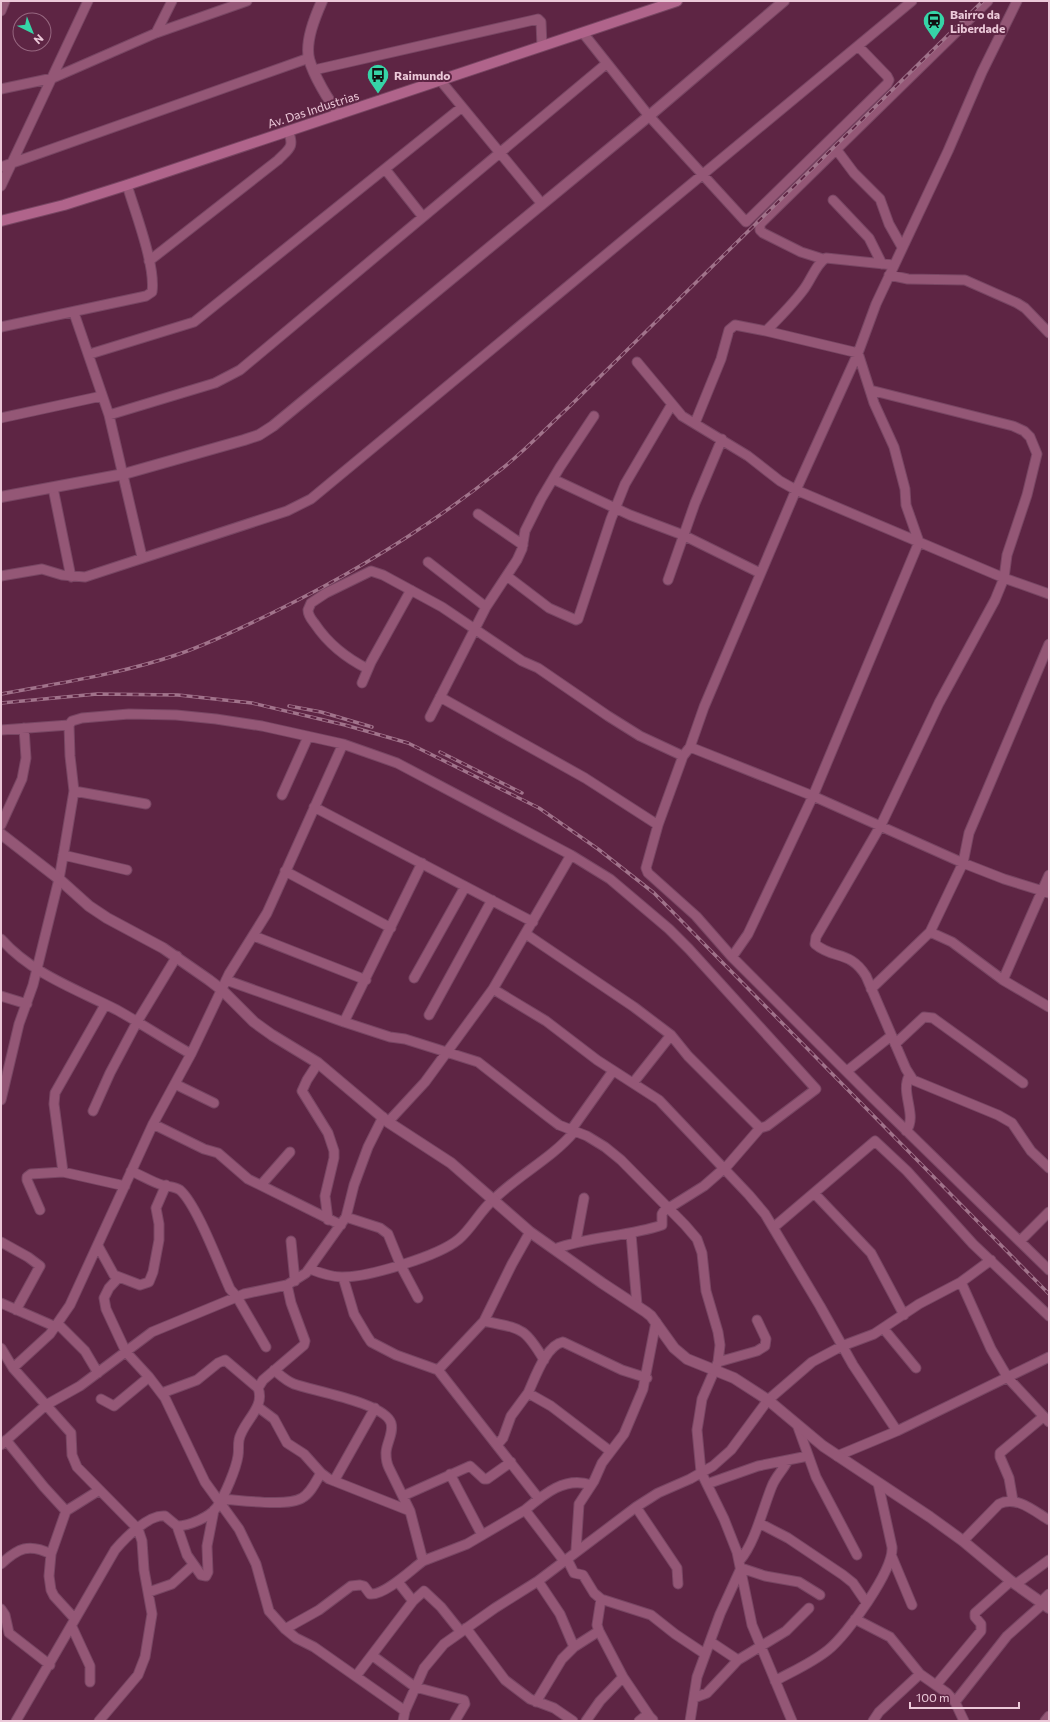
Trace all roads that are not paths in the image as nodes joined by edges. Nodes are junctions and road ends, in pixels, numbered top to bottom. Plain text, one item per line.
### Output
1 (5, 1) edge
2 (88, 1) edge
3 (172, 1) edge
4 (247, 1) edge
5 (322, 1) edge
6 (677, 1) edge
7 (784, 1) edge
8 (912, 1) edge
9 (988, 1) edge
10 (1017, 1) edge
11 (660, 4) edge
12 (1, 11) edge
13 (156, 33) junction
14 (583, 33) junction
15 (542, 46) junction
16 (858, 46) junction
17 (309, 58) junction
18 (606, 64) junction
19 (314, 70) junction
20 (53, 78) junction
21 (440, 80) junction
22 (1, 89) edge
23 (462, 107) junction
24 (339, 114) junction
25 (649, 116) junction
26 (288, 131) junction
27 (836, 149) junction
28 (500, 153) junction
29 (13, 163) junction
30 (1, 167) edge
31 (385, 169) junction
32 (703, 176) junction
33 (127, 184) junction
34 (1, 186) edge
35 (833, 200) dead end
36 (542, 204) junction
37 (424, 217) junction
38 (1, 221) edge
39 (902, 247) junction
40 (823, 259) junction
41 (149, 261) junction
42 (882, 264) junction
43 (894, 265) junction
44 (889, 275) junction
45 (74, 313) junction
46 (1, 328) edge
47 (766, 331) junction
48 (1049, 333) edge
49 (858, 353) junction
50 (90, 354) junction
51 (637, 362) dead end
52 (870, 390) junction
53 (102, 396) junction
54 (672, 404) junction
55 (109, 414) junction
56 (594, 416) dead end
57 (1, 418) edge
58 (695, 423) junction
59 (722, 439) junction
60 (124, 474) junction
61 (553, 479) junction
62 (53, 488) junction
63 (796, 490) junction
64 (1, 497) edge
65 (615, 508) junction
66 (478, 514) dead end
67 (683, 535) junction
68 (919, 542) junction
69 (523, 545) junction
70 (142, 557) junction
71 (428, 562) dead end
72 (760, 574) junction
73 (1, 576) edge
74 (507, 576) junction
75 (71, 577) junction
76 (1004, 578) junction
77 (668, 580) dead end
78 (411, 590) junction
79 (1049, 594) edge
80 (486, 607) junction
81 (475, 629) junction
82 (1049, 644) edge
83 (368, 669) junction
84 (362, 683) dead end
85 (440, 697) junction
86 (430, 717) dead end
87 (69, 725) junction
88 (24, 728) junction
89 (1, 730) edge
90 (308, 737) junction
91 (342, 744) junction
92 (690, 747) junction
93 (682, 756) junction
94 (74, 791) junction
95 (282, 795) dead end
96 (813, 796) junction
97 (146, 804) dead end
98 (314, 807) junction
99 (1, 825) edge
100 (658, 825) junction
101 (881, 825) junction
102 (1, 834) edge
103 (63, 855) junction
104 (571, 855) junction
105 (422, 863) junction
106 (963, 863) junction
107 (127, 870) dead end
108 (285, 871) junction
109 (1049, 875) edge
110 (59, 879) junction
111 (465, 886) junction
112 (1046, 891) edge
113 (492, 900) junction
114 (533, 922) junction
115 (391, 928) junction
116 (930, 932) junction
117 (526, 934) junction
118 (254, 936) junction
119 (1, 939) edge
120 (177, 956) junction
121 (732, 957) junction
122 (36, 971) junction
123 (414, 978) dead end
124 (226, 980) junction
125 (366, 980) junction
126 (1003, 980) junction
127 (493, 989) junction
128 (871, 989) junction
129 (222, 990) junction
130 (1, 996) edge
131 (27, 1004) junction
132 (105, 1005) junction
133 (1049, 1007) edge
134 (429, 1015) dead end
135 (137, 1022) junction
136 (344, 1022) junction
137 (672, 1035) junction
138 (893, 1040) junction
139 (447, 1052) junction
140 (191, 1054) junction
141 (318, 1063) junction
142 (613, 1071) junction
143 (847, 1071) junction
144 (909, 1076) junction
145 (633, 1083) junction
146 (1023, 1083) dead end
147 (175, 1084) junction
148 (1, 1100) edge
149 (214, 1103) dead end
150 (93, 1111) dead end
151 (385, 1120) junction
152 (153, 1124) junction
153 (760, 1128) junction
154 (573, 1131) junction
155 (906, 1131) junction
156 (290, 1152) dead end
157 (724, 1168) junction
158 (1049, 1168) edge
159 (131, 1171) junction
160 (62, 1172) junction
161 (166, 1185) junction
162 (261, 1185) junction
163 (125, 1186) junction
164 (814, 1193) junction
165 (584, 1198) dead end
166 (493, 1200) junction
167 (668, 1208) junction
168 (40, 1210) dead end
169 (1049, 1212) edge
170 (328, 1220) junction
171 (343, 1221) junction
172 (774, 1227) junction
173 (530, 1232) junction
174 (631, 1234) junction
175 (291, 1241) dead end
176 (576, 1241) junction
177 (1020, 1241) junction
178 (1, 1242) edge
179 (98, 1246) junction
180 (555, 1248) junction
181 (990, 1260) junction
182 (401, 1266) junction
183 (310, 1269) junction
184 (1049, 1270) edge
185 (119, 1277) junction
186 (343, 1277) junction
187 (961, 1282) junction
188 (291, 1283) junction
189 (237, 1297) junction
190 (418, 1298) dead end
191 (1, 1303) edge
192 (637, 1306) junction
193 (16, 1310) junction
194 (904, 1314) junction
195 (1049, 1316) edge
196 (756, 1320) dead end
197 (484, 1321) junction
198 (656, 1322) junction
199 (57, 1325) junction
200 (883, 1328) junction
201 (842, 1346) junction
202 (266, 1347) dead end
203 (1, 1348) edge
204 (126, 1352) junction
205 (1049, 1357) edge
206 (544, 1360) junction
207 (716, 1366) junction
208 (13, 1368) junction
209 (916, 1368) dead end
210 (274, 1370) junction
211 (438, 1370) junction
212 (98, 1373) junction
213 (149, 1377) junction
214 (647, 1378) junction
215 (1008, 1378) junction
216 (258, 1388) junction
217 (162, 1393) junction
218 (528, 1393) junction
219 (101, 1399) dead end
220 (768, 1400) junction
221 (46, 1406) junction
222 (258, 1407) junction
223 (375, 1408) junction
224 (1046, 1420) edge
225 (798, 1427) junction
226 (897, 1431) junction
227 (4, 1442) edge
228 (497, 1445) junction
229 (610, 1451) junction
230 (808, 1456) junction
231 (837, 1456) junction
232 (788, 1460) junction
233 (510, 1462) junction
234 (701, 1472) junction
235 (321, 1473) junction
236 (450, 1474) junction
237 (334, 1481) junction
238 (878, 1483) junction
239 (707, 1484) junction
240 (591, 1485) junction
241 (98, 1490) junction
242 (404, 1496) junction
243 (539, 1499) junction
244 (221, 1500) junction
245 (1013, 1501) junction
246 (636, 1507) junction
247 (214, 1510) junction
248 (526, 1510) junction
249 (66, 1511) junction
250 (410, 1511) junction
251 (1049, 1520) edge
252 (759, 1523) junction
253 (177, 1526) junction
254 (138, 1529) junction
255 (482, 1535) junction
256 (963, 1541) junction
257 (576, 1550) junction
258 (51, 1554) junction
259 (857, 1555) dead end
260 (892, 1557) junction
261 (566, 1560) junction
262 (1049, 1560) edge
263 (423, 1561) junction
264 (1, 1564) edge
265 (193, 1564) junction
266 (740, 1564) junction
267 (538, 1581) junction
268 (398, 1582) junction
269 (1014, 1582) junction
270 (678, 1584) dead end
271 (149, 1592) junction
272 (1049, 1594) edge
273 (820, 1595) dead end
274 (602, 1600) junction
275 (413, 1601) junction
276 (866, 1602) junction
277 (912, 1605) dead end
278 (1046, 1606) edge
279 (809, 1608) dead end
280 (1, 1609) edge
281 (855, 1619) junction
282 (74, 1623) junction
283 (285, 1629) junction
284 (464, 1630) junction
285 (599, 1631) junction
286 (711, 1642) junction
287 (574, 1647) junction
288 (761, 1647) junction
289 (705, 1654) junction
290 (373, 1656) junction
291 (738, 1660) junction
292 (50, 1665) junction
293 (920, 1674) junction
294 (356, 1676) junction
295 (623, 1677) junction
296 (775, 1681) junction
297 (90, 1682) dead end
298 (936, 1685) junction
299 (415, 1687) junction
300 (694, 1698) junction
301 (536, 1702) junction
302 (955, 1702) junction
303 (405, 1711) junction
304 (1049, 1716) edge
305 (652, 1719) edge
306 (16, 1721) edge
307 (99, 1721) edge
308 (403, 1721) edge
309 (455, 1721) edge
310 (573, 1721) edge
311 (586, 1721) edge
312 (639, 1721) edge
313 (690, 1721) edge
314 (792, 1721) edge
315 (873, 1721) edge
316 (964, 1721) edge
317 (1045, 1721) edge

1 - 12 street
2 - 20 street
3 - 13 street
4 - 13 street
5 - 17 street
6 - 11 main road, Av. Das Industrias
7 - 25 street
8 - 16 street
9 - 27 street
10 - 39 street
11 - 14 main road, Av. Das Industrias
13 - 20 street
14 - 15 main road, Av. Das Industrias
14 - 18 street
15 - 19 street
15 - 21 main road, Av. Das Industrias
16 - 32 street
16 - 32 street
17 - 19 street
17 - 29 street
18 - 25 street
18 - 28 street
19 - 24 street
20 - 22 street
20 - 29 street
21 - 23 street
21 - 24 main road, Av. Das Industrias
23 - 28 street
23 - 31 street
24 - 26 main road, Av. Das Industrias
25 - 32 street
25 - 36 street
26 - 33 main road, Av. Das Industrias
26 - 41 street
27 - 39 street
27 - 40 street
28 - 36 street
28 - 37 street
29 - 30 street
29 - 34 street
31 - 37 street
31 - 50 street
32 - 70 street
33 - 38 main road, Av. Das Industrias
33 - 41 street
35 - 42 street
36 - 60 street
37 - 55 street
39 - 43 street
40 - 42 street
40 - 47 street
41 - 45 street
42 - 43 street
43 - 44 street
44 - 48 street
44 - 49 street
45 - 46 street
45 - 50 street
47 - 49 street
47 - 58 street
49 - 52 street
49 - 63 street
50 - 53 street
51 - 54 street
52 - 68 street
52 - 76 street
53 - 55 street
53 - 57 street
54 - 58 street
54 - 65 street
55 - 60 street
56 - 61 street
58 - 59 street
59 - 63 street
59 - 67 street
60 - 62 street
60 - 70 street
61 - 65 street
61 - 69 street
62 - 64 street
62 - 75 street
63 - 68 street
63 - 72 street
65 - 67 street
65 - 74 street
66 - 69 street
67 - 72 street
67 - 77 street
68 - 76 street
68 - 96 street
69 - 74 street
70 - 75 street
71 - 80 street
72 - 92 street
73 - 75 street
74 - 80 street
76 - 79 street
76 - 101 street
78 - 81 street
78 - 83 street
78 - 83 street
80 - 81 street
81 - 85 street
81 - 93 street
82 - 106 street
83 - 84 street
85 - 86 street
85 - 100 street
87 - 88 street
87 - 90 street
87 - 94 street
88 - 89 street
88 - 99 street
90 - 91 street
90 - 95 street
91 - 98 street
91 - 104 street
92 - 93 street
92 - 96 street
93 - 100 street
94 - 97 street
94 - 103 street
96 - 101 street
96 - 121 street
98 - 105 street
98 - 108 street
100 - 121 street
101 - 106 street
101 - 128 street
102 - 110 street
103 - 107 street
103 - 110 street
104 - 114 street
104 - 153 street
105 - 111 street
105 - 115 street
106 - 112 street
106 - 116 street
108 - 115 street
108 - 118 street
109 - 112 street
110 - 120 street
110 - 122 street
111 - 113 street
111 - 123 street
112 - 126 street
113 - 114 street
113 - 134 street
114 - 117 street
115 - 125 street
116 - 126 street
116 - 128 street
117 - 127 street
117 - 137 street
118 - 124 street
118 - 125 street
119 - 122 street
120 - 129 street
120 - 135 street
121 - 143 street
122 - 131 street
122 - 132 street
124 - 129 street
124 - 136 street
125 - 136 street
126 - 133 street
127 - 139 street
127 - 142 street
128 - 138 street
129 - 140 street
129 - 141 street
130 - 131 street
131 - 148 street
132 - 135 street
132 - 160 street
135 - 140 street
135 - 150 street
136 - 139 street
137 - 145 street
137 - 153 street
138 - 143 street
138 - 144 street
138 - 146 street
139 - 151 street
139 - 154 street
140 - 147 street
141 - 151 street
141 - 170 street
142 - 145 street
142 - 154 street
143 - 155 street
144 - 155 street
144 - 158 street
145 - 157 street
147 - 149 street
147 - 152 street
151 - 166 street
151 - 171 street
152 - 159 street
152 - 162 street
153 - 157 street
154 - 166 street
154 - 167 street
155 - 177 street
156 - 162 street
157 - 167 street
157 - 172 street
159 - 161 street
159 - 163 street
160 - 163 street
160 - 168 street
161 - 185 street
161 - 189 street
162 - 170 street
163 - 179 street
164 - 172 street
164 - 181 street
164 - 194 street
165 - 176 street
166 - 173 street
166 - 182 street
167 - 174 street
167 - 207 street
169 - 177 street
170 - 171 street
171 - 182 street
171 - 183 street
172 - 201 street
173 - 180 street
173 - 197 street
174 - 176 street
174 - 192 street
175 - 188 street
176 - 180 street
177 - 184 street
178 - 193 street
179 - 185 street
179 - 199 street
180 - 192 street
181 - 187 street
181 - 195 street
182 - 186 street
182 - 190 street
183 - 186 street
183 - 188 street
185 - 204 street
186 - 211 street
187 - 194 street
187 - 215 street
188 - 189 street
188 - 210 street
189 - 202 street
189 - 204 street
191 - 193 street
192 - 198 street
193 - 199 street
194 - 200 street
196 - 207 street
197 - 206 street
197 - 211 street
198 - 207 street
198 - 214 street
199 - 208 street
199 - 212 street
200 - 201 street
200 - 209 street
201 - 220 street
201 - 226 street
203 - 208 street
204 - 212 street
204 - 213 street
205 - 215 street
206 - 214 street
206 - 218 street
207 - 220 street
207 - 234 street
208 - 221 street
210 - 216 street
210 - 223 street
211 - 228 street
212 - 221 street
213 - 217 street
213 - 219 street
214 - 229 street
215 - 224 street
215 - 226 street
216 - 217 street
216 - 222 street
217 - 244 street
218 - 228 street
218 - 229 street
220 - 225 street
220 - 234 street
221 - 227 street
221 - 241 street
222 - 235 street
222 - 244 street
223 - 237 street
223 - 242 street
224 - 245 street
225 - 230 street
225 - 231 street
226 - 231 street
227 - 249 street
228 - 233 street
229 - 240 street
230 - 232 street
230 - 259 street
231 - 238 street
232 - 239 street
232 - 252 street
233 - 236 street
233 - 243 street
234 - 239 street
234 - 246 street
235 - 237 street
235 - 244 street
236 - 242 street
236 - 255 street
237 - 250 street
238 - 256 street
238 - 260 street
239 - 266 street
240 - 243 street
240 - 257 street
241 - 249 street
241 - 254 street
242 - 250 street
243 - 248 street
244 - 247 street
244 - 283 street
245 - 251 street
245 - 256 street
246 - 257 street
246 - 270 street
247 - 253 street
247 - 265 street
248 - 255 street
248 - 261 street
249 - 258 street
250 - 263 street
252 - 266 street
252 - 276 street
253 - 254 street
253 - 265 street
254 - 271 street
254 - 282 street
255 - 263 street
256 - 269 street
257 - 261 street
258 - 264 street
258 - 282 street
260 - 276 street
260 - 277 street
261 - 267 street
261 - 274 street
262 - 269 street
263 - 268 street
265 - 271 street
266 - 273 street
266 - 286 street
266 - 288 street
267 - 284 street
267 - 287 street
268 - 275 street
268 - 283 street
269 - 278 street
269 - 298 street
271 - 307 street
272 - 278 street
274 - 285 street
274 - 289 street
275 - 284 street
275 - 290 street
276 - 281 street
278 - 302 street
279 - 288 street
280 - 292 street
281 - 293 street
281 - 296 street
282 - 292 street
282 - 297 street
283 - 294 street
284 - 299 street
284 - 301 street
285 - 287 street
285 - 295 street
286 - 289 street
286 - 291 street
287 - 301 street
288 - 291 street
288 - 296 street
289 - 300 street
290 - 294 street
290 - 299 street
291 - 300 street
292 - 306 street
293 - 298 street
293 - 315 street
294 - 303 street
295 - 305 street
295 - 311 street
296 - 314 street
298 - 302 street
299 - 303 street
299 - 309 street
300 - 313 street
301 - 310 street
302 - 316 street
303 - 308 street
304 - 317 street
305 - 312 street

